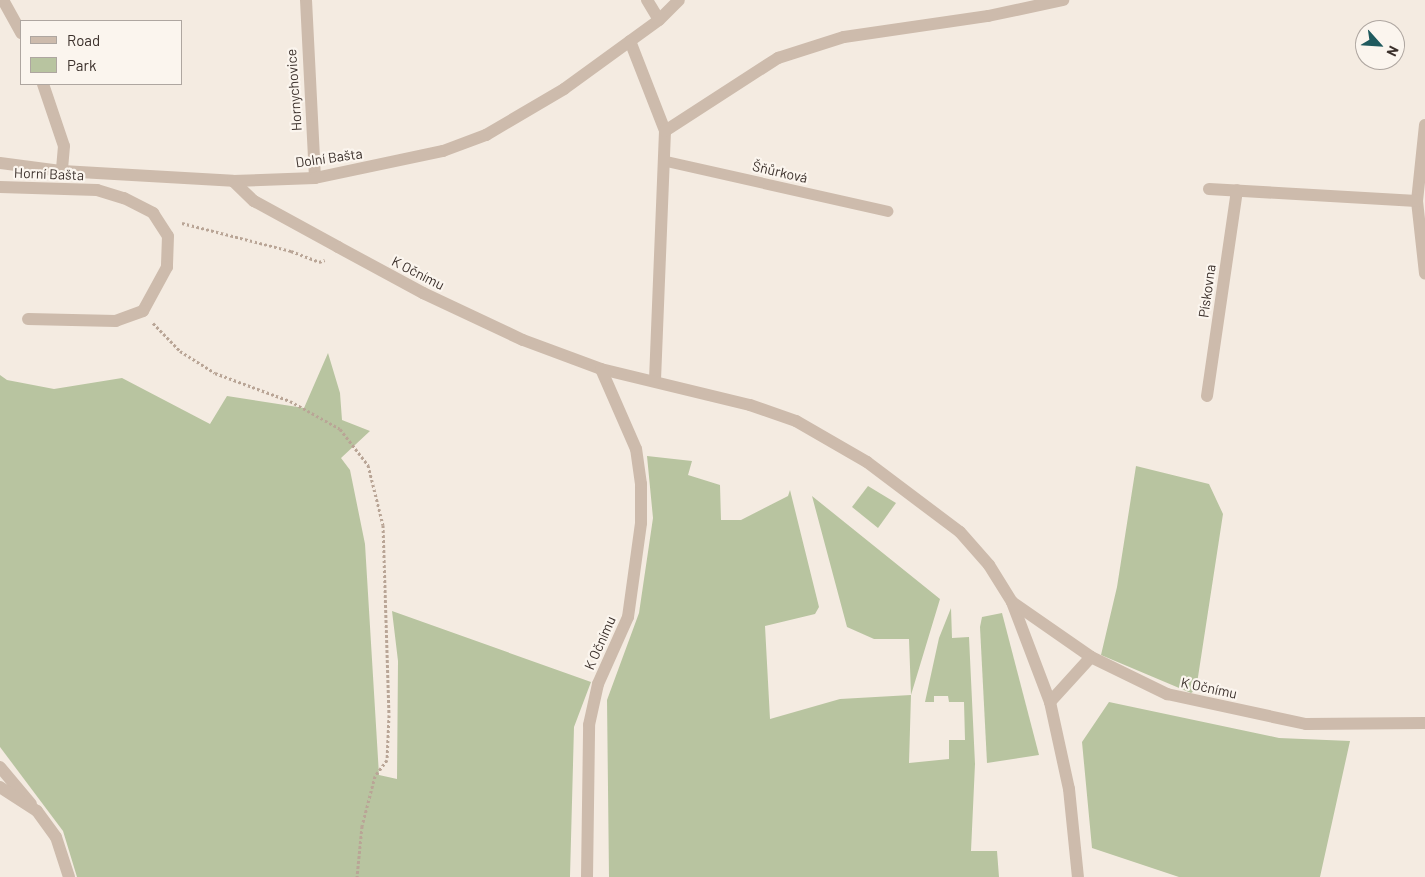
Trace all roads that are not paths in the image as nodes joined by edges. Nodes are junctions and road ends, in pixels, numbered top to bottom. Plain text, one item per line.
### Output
1 (3, 0) edge
2 (306, 0) edge
3 (647, 0) edge
4 (679, 0) edge
5 (1063, 0) edge
6 (659, 20) junction
7 (20, 31) edge
8 (630, 41) junction
9 (44, 85) edge
10 (1425, 125) edge
11 (664, 131) junction
12 (666, 161) junction
13 (0, 163) edge
14 (62, 171) junction
15 (98, 174) junction
16 (316, 178) junction
17 (233, 181) junction
18 (0, 187) edge
19 (1209, 189) dead end
20 (97, 190) junction
21 (1237, 190) junction
22 (1417, 201) junction
23 (887, 211) dead end
24 (1425, 274) edge
25 (28, 319) dead end
26 (600, 369) junction
27 (655, 380) junction
28 (1207, 396) dead end
29 (1012, 602) junction
30 (1090, 657) junction
31 (1050, 702) junction
32 (1425, 723) edge
33 (0, 767) edge
34 (0, 787) edge
35 (31, 804) junction
36 (69, 877) edge
37 (587, 877) edge
38 (1078, 877) edge

1 - 7 street
2 - 16 street, Hornychovice
3 - 6 street
4 - 6 street, Dolní Bašta
5 - 11 street
6 - 8 street, Dolní Bašta
8 - 11 street
8 - 16 street, Dolní Bašta
9 - 14 street
10 - 22 street
11 - 12 street
12 - 23 lane, Šňůrková
12 - 27 street
13 - 14 street, Dolní Bašta
14 - 15 street, Dolní Bašta
15 - 17 street, Dolní Bašta
15 - 20 street
16 - 17 street, Dolní Bašta
17 - 26 street, K Očnímu
18 - 20 street, Horní Bašta
19 - 21 street
20 - 25 street
21 - 22 street
21 - 28 street, Pískovna
22 - 24 street
26 - 27 street, K Očnímu
26 - 37 street, K Očnímu
27 - 29 street, K Očnímu
29 - 30 street, K Očnímu
29 - 31 street, K Očnímu
30 - 31 street
30 - 32 street, K Očnímu
31 - 38 street, K Očnímu
33 - 35 street
34 - 35 street
35 - 36 street

